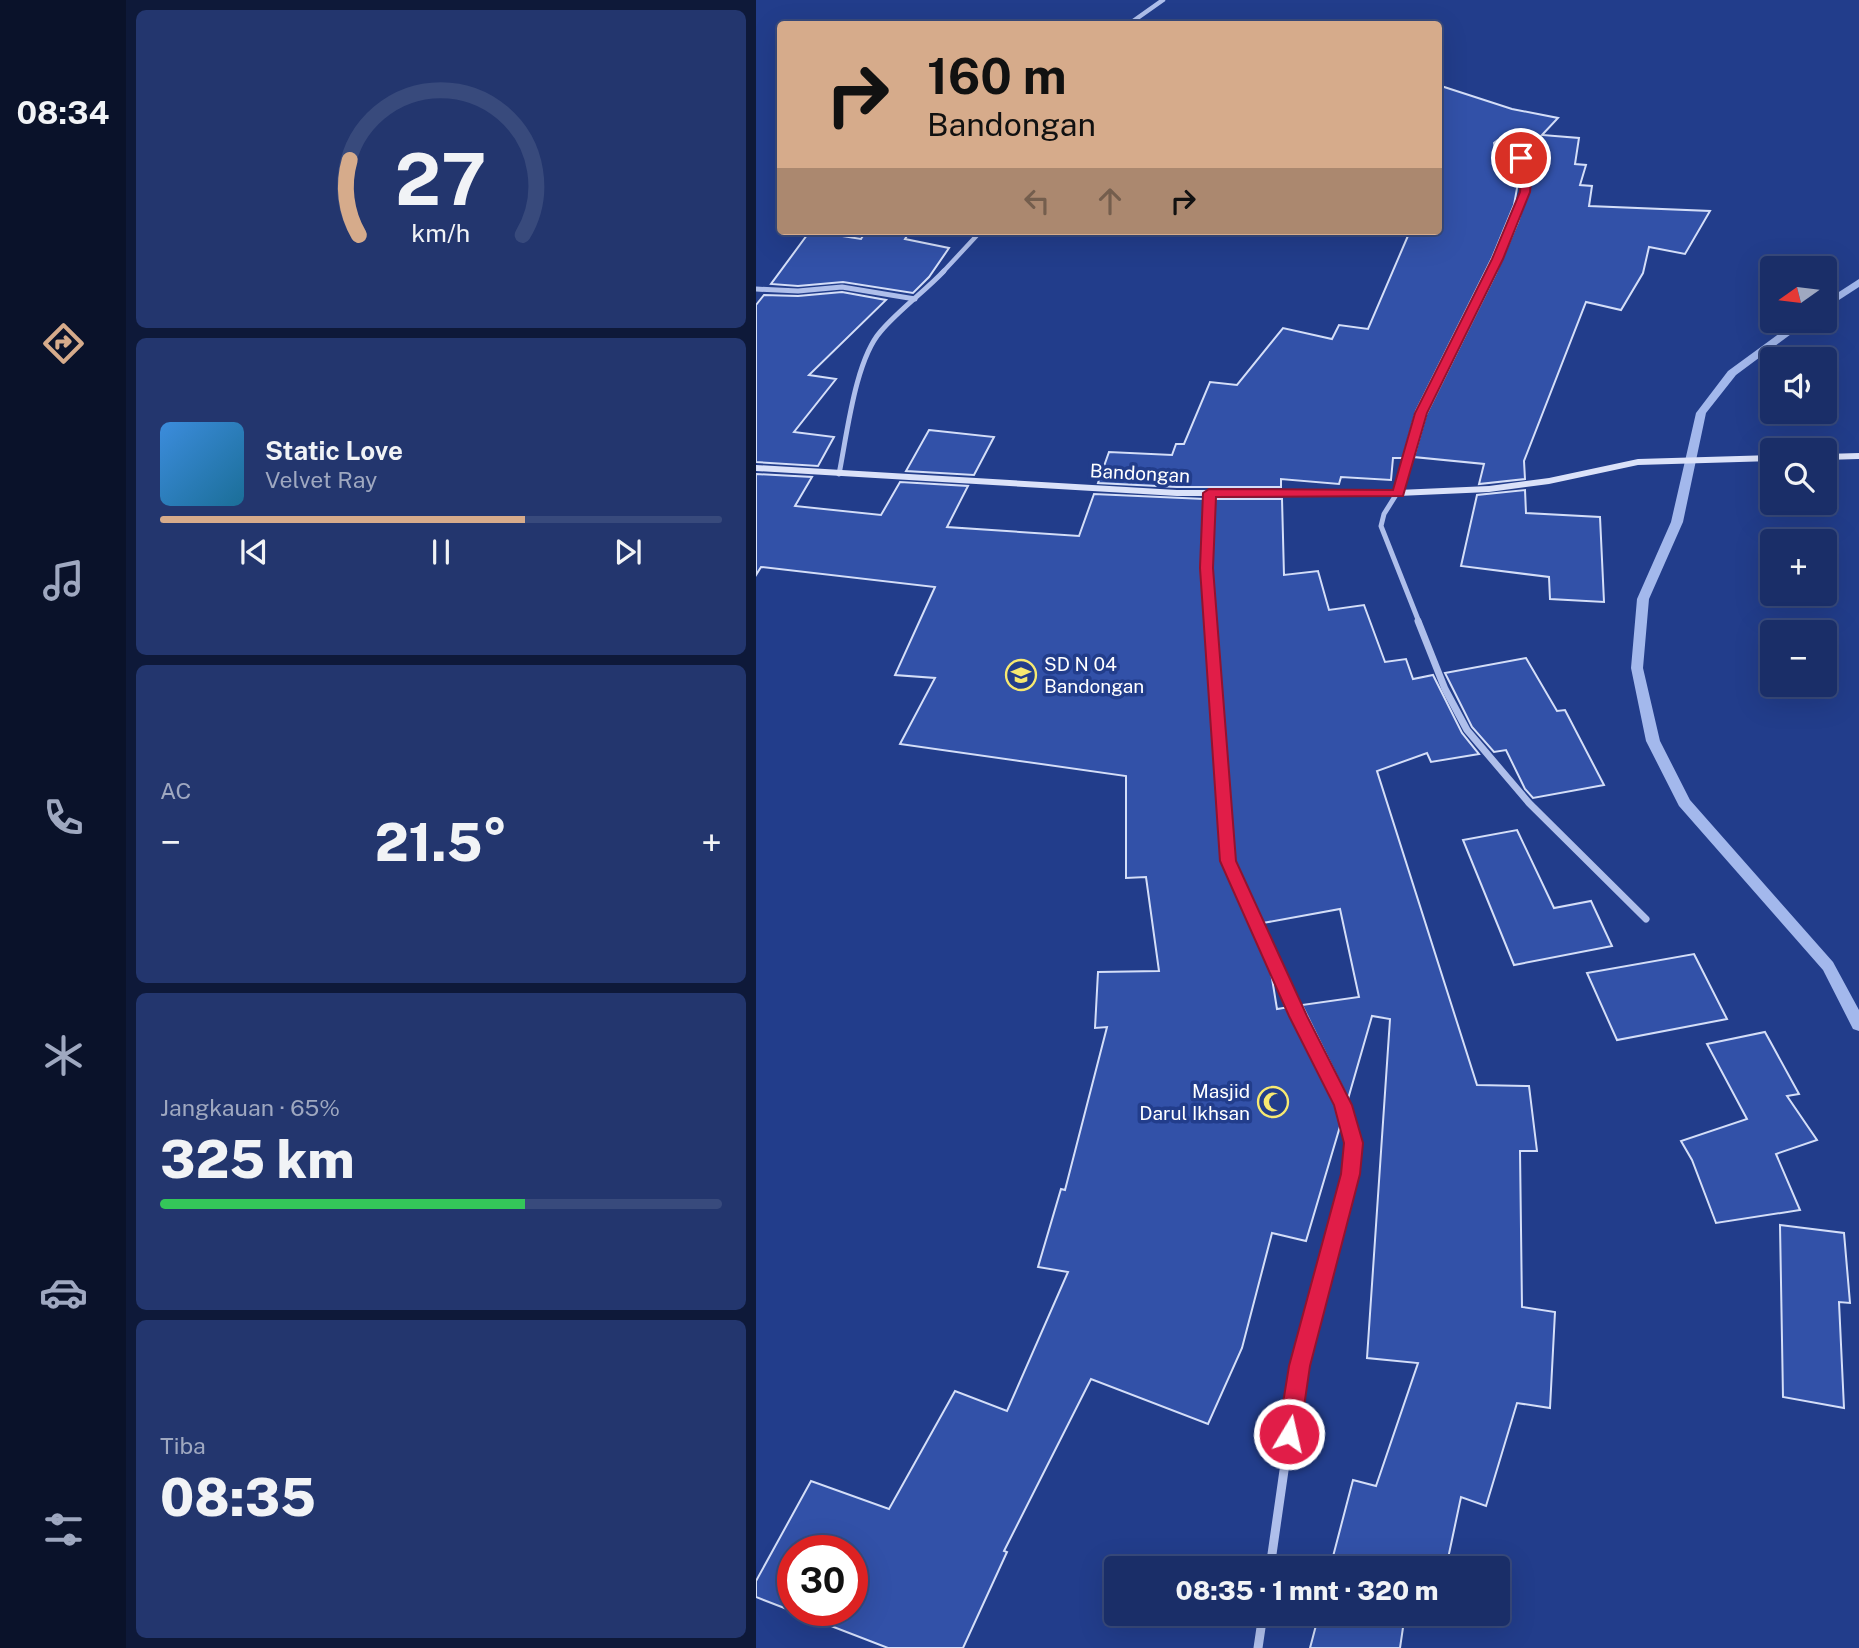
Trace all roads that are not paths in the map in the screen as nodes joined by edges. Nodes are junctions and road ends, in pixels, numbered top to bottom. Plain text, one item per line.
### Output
1 (1163, 0) edge
2 (1133, 21) edge
3 (1498, 145) dead end
4 (977, 235) edge
5 (756, 289) edge
6 (915, 299) junction
7 (1859, 456) edge
8 (1837, 457) edge
9 (1760, 458) edge
10 (756, 468) edge
11 (839, 474) junction
12 (1209, 493) junction
13 (1398, 494) junction
14 (1646, 919) dead end
15 (1272, 1556) edge
16 (1261, 1626) edge
17 (1258, 1648) edge

1 - 2 street
3 - 13 street
4 - 6 street
5 - 6 street
6 - 11 street
7 - 8 street
9 - 13 street, Bandongan
10 - 11 street, Bandongan
11 - 12 street, Bandongan
12 - 13 street, Bandongan
12 - 15 street
13 - 14 street
16 - 17 street

